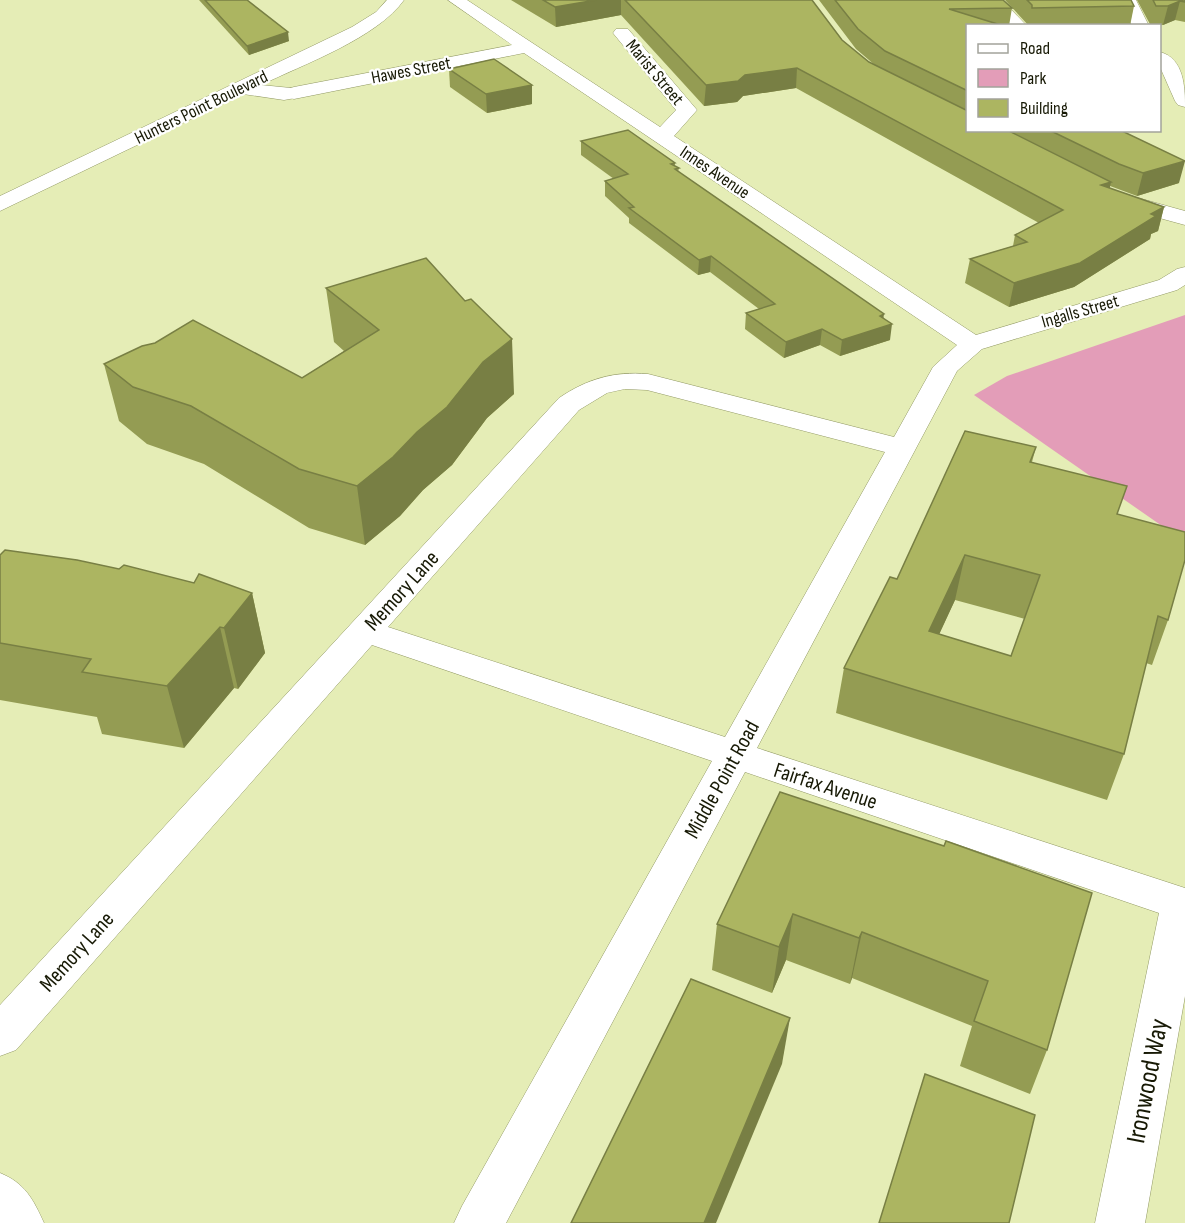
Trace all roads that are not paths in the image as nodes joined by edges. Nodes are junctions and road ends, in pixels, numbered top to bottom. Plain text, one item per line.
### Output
1 (396, 0) edge
2 (456, 0) edge
3 (992, 0) edge
4 (1128, 0) edge
5 (1017, 24) edge
6 (1140, 24) edge
7 (622, 33) dead end
8 (528, 47) junction
9 (1168, 64) edge
10 (241, 88) junction
11 (1185, 101) edge
12 (662, 136) junction
13 (1104, 194) edge
14 (0, 204) edge
15 (1185, 218) edge
16 (1185, 274) edge
17 (973, 344) junction
18 (903, 448) junction
19 (365, 631) junction
20 (734, 756) junction
21 (1183, 904) edge
22 (0, 1036) edge
23 (0, 1197) edge
24 (19, 1223) edge
25 (479, 1223) edge
26 (1120, 1223) edge

1 - 10 street, Hunters Point Boulevard
2 - 8 street, Innes Avenue
3 - 5 street
4 - 6 street
7 - 12 street, Marist Street
8 - 10 street, Hawes Street
8 - 12 street, Innes Avenue
9 - 11 street
10 - 14 street, Hunters Point Boulevard
12 - 17 street, Innes Avenue
13 - 15 street
16 - 17 street, Ingalls Street
17 - 18 street, Middle Point Road
18 - 19 street, Memory Lane
18 - 20 street, Middle Point Road
19 - 20 street, Fairfax Avenue
19 - 22 street, Memory Lane
20 - 21 street, Fairfax Avenue
20 - 25 street, Middle Point Road
21 - 26 street, Ironwood Way
23 - 24 street

